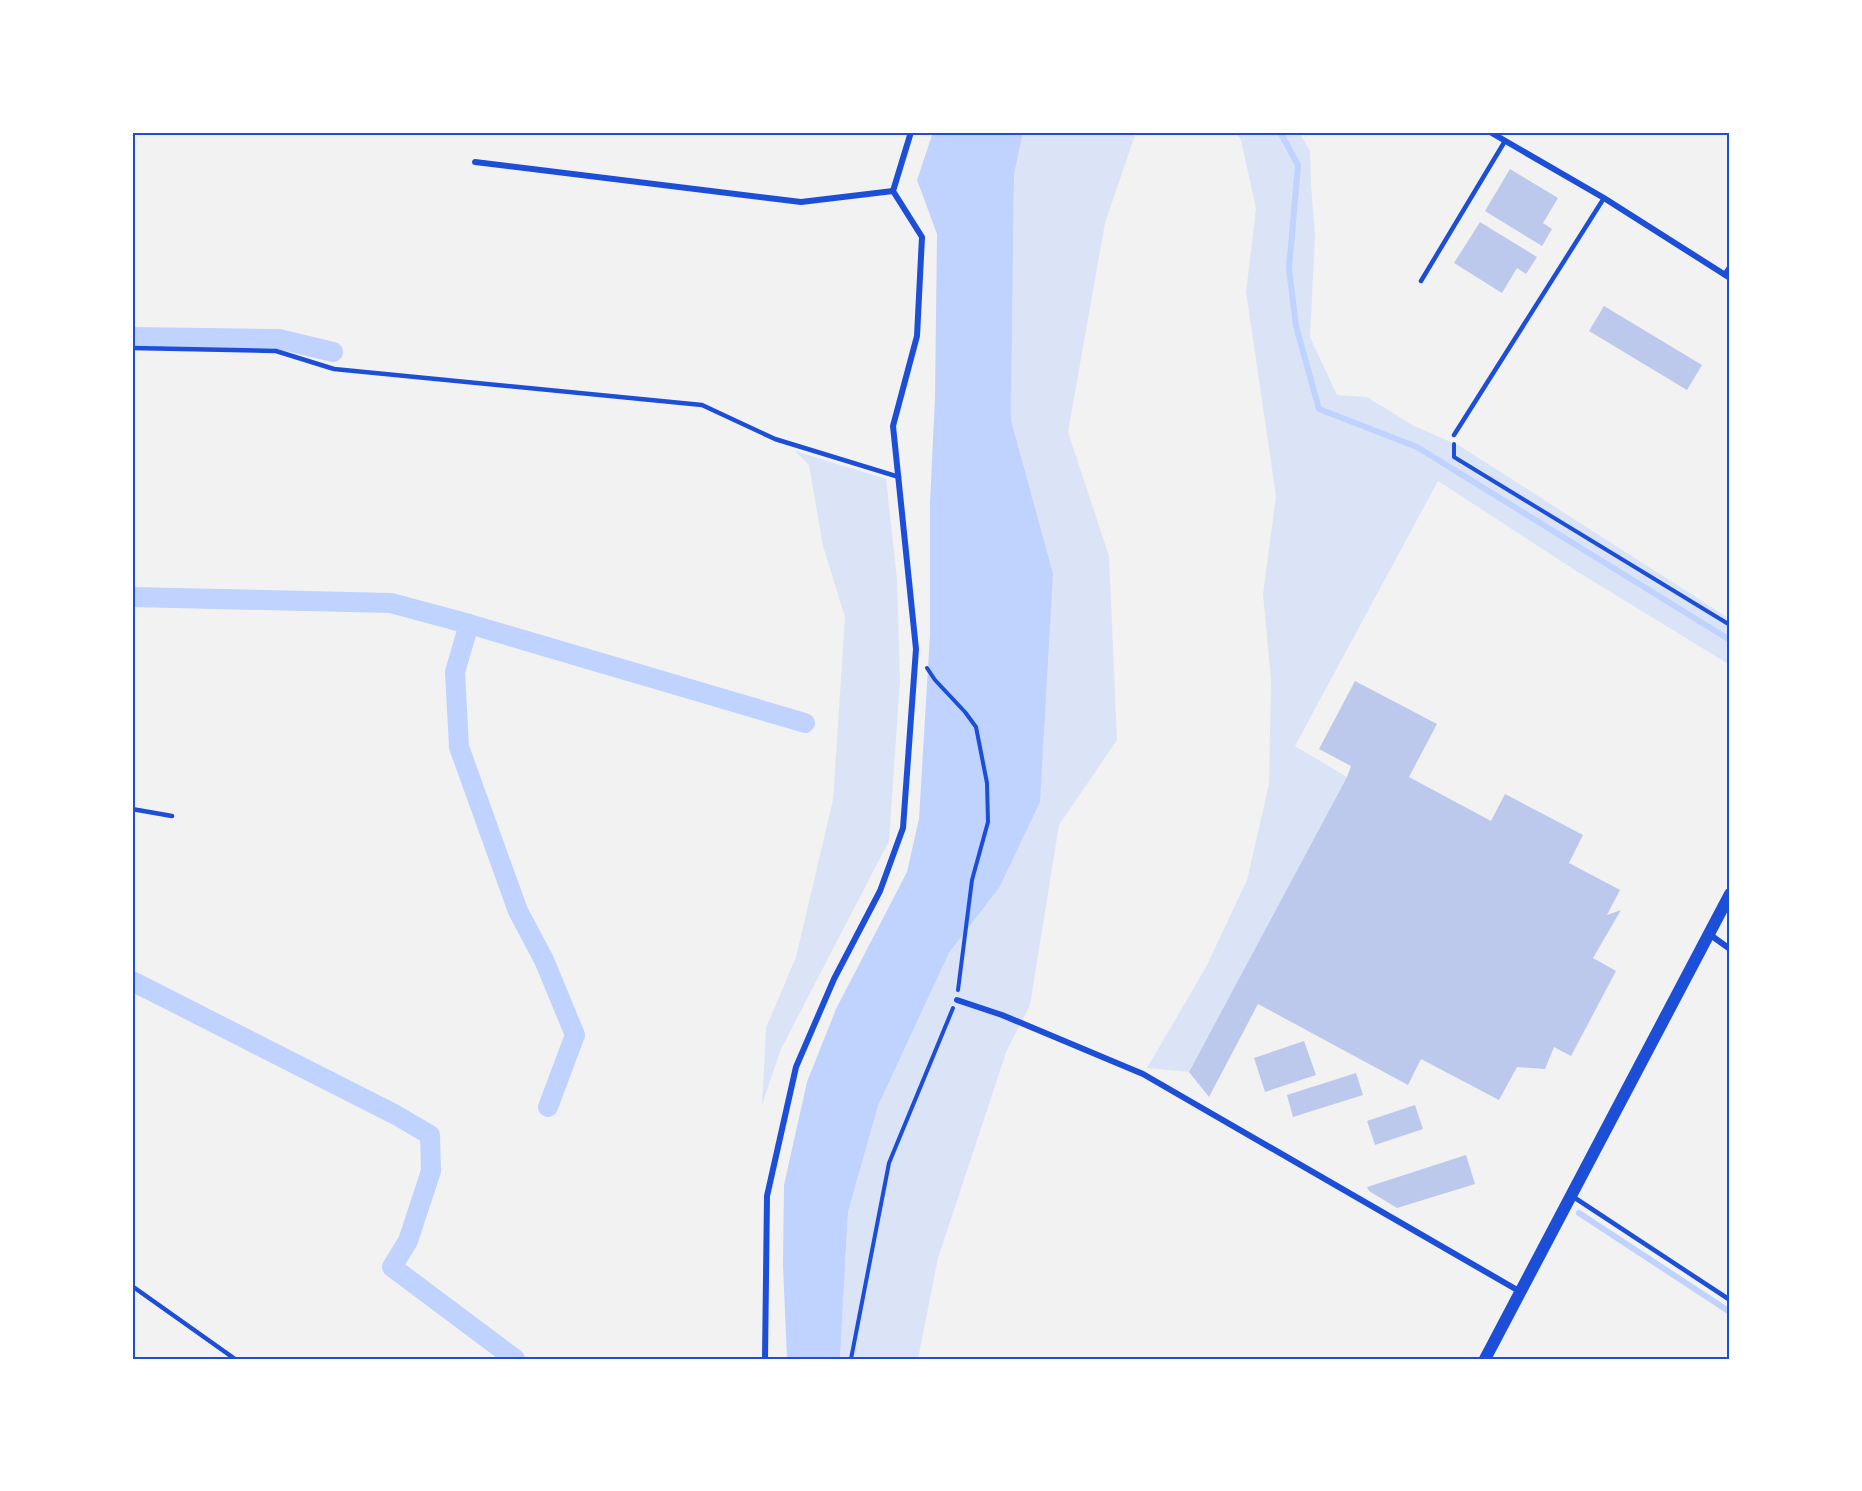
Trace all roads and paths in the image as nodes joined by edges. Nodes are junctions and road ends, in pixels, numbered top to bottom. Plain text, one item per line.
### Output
1 (911, 132) edge
2 (1490, 132) edge
3 (1505, 141) junction
4 (475, 162) dead end
5 (893, 191) junction
6 (1604, 198) junction
7 (1730, 266) edge
8 (1727, 277) edge
9 (1421, 281) dead end
10 (132, 348) edge
11 (1454, 435) joint
12 (898, 477) junction
13 (1730, 625) edge
14 (916, 650) junction
15 (132, 809) edge
16 (172, 816) dead end
17 (1730, 894) edge
18 (1708, 934) junction
19 (1730, 950) edge
20 (957, 1000) junction
21 (1571, 1196) junction
22 (132, 1286) edge
23 (1520, 1291) junction
24 (1730, 1300) edge
25 (235, 1359) edge
26 (765, 1359) edge
27 (851, 1359) edge
28 (1485, 1359) edge

1 - 5 street
2 - 3 street
3 - 6 street
3 - 9 lane
4 - 5 street
5 - 12 street
6 - 8 street
6 - 11 lane
7 - 8 lane
10 - 12 lane
11 - 13 path
12 - 14 street
14 - 20 path
14 - 26 street
15 - 16 lane
17 - 18 main road
18 - 19 street
18 - 21 main road
20 - 23 street
20 - 27 path
21 - 23 main road
21 - 24 lane
22 - 25 lane
23 - 28 main road

